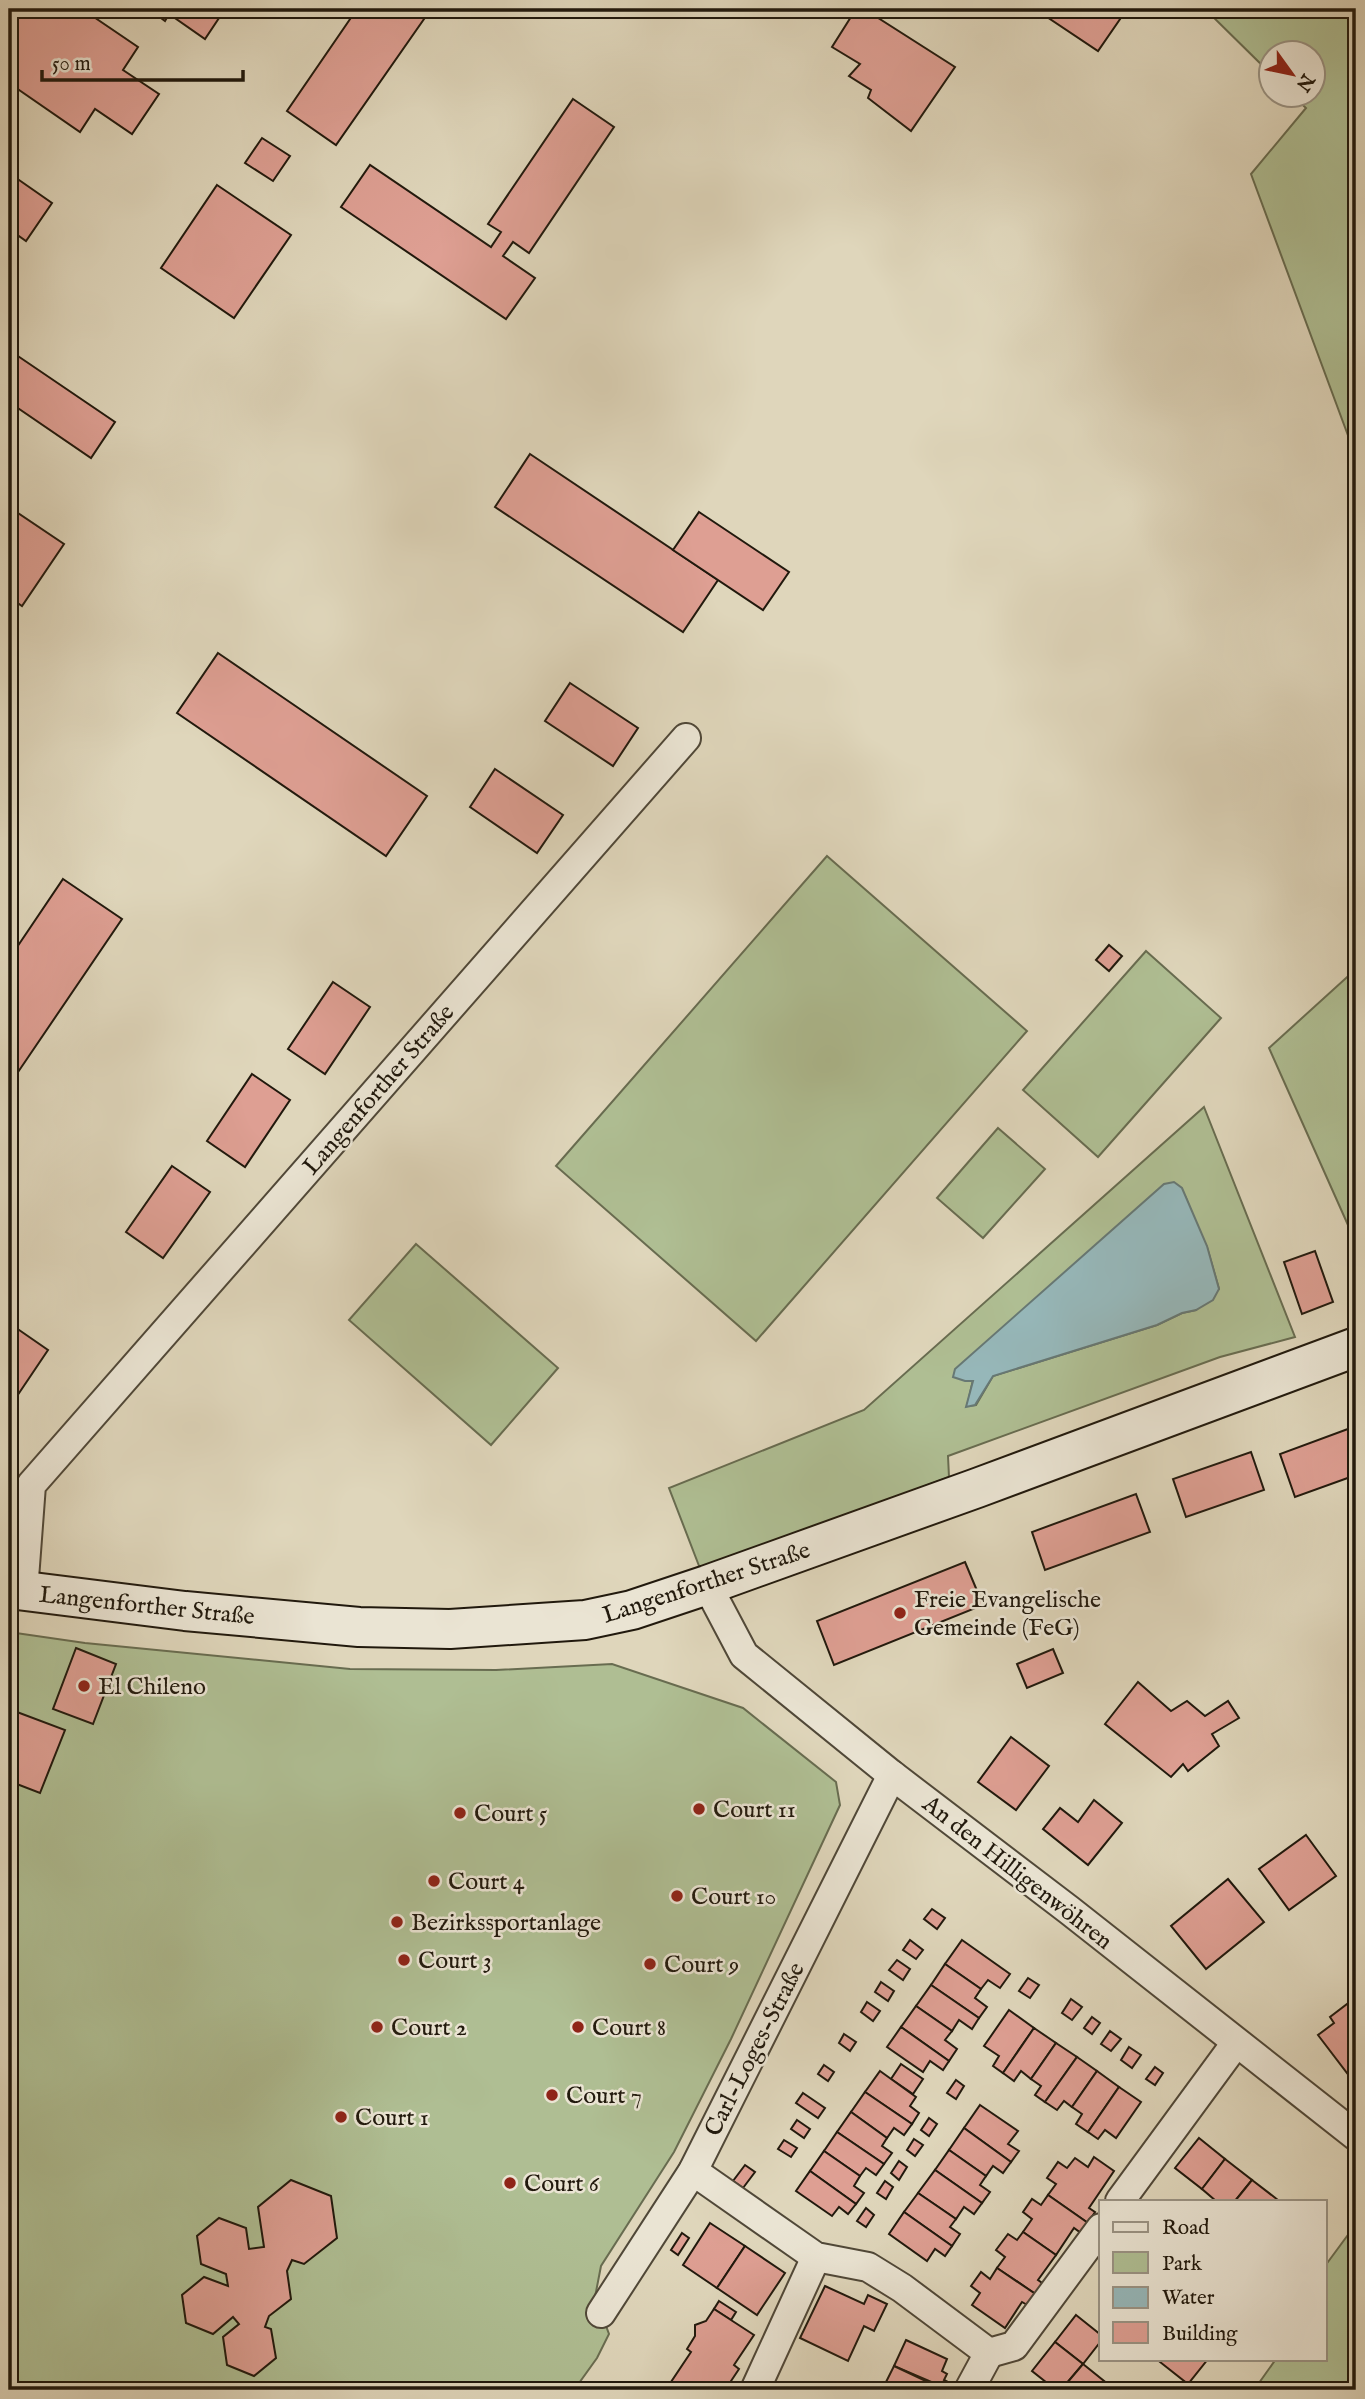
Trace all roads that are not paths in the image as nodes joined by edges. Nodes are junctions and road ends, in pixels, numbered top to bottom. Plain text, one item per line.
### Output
1 (686, 738) dead end
2 (1356, 1346) edge
3 (707, 1586) junction
4 (16, 1591) edge
5 (892, 1775) junction
6 (1236, 2043) junction
7 (1356, 2136) edge
8 (692, 2171) junction
9 (1121, 2200) edge
10 (1099, 2231) edge
11 (816, 2257) junction
12 (601, 2313) dead end
13 (989, 2353) junction
14 (755, 2390) edge
15 (969, 2390) edge

1 - 4 street, Langenforther Straße
2 - 3 main road, Langenforther Straße
3 - 4 main road, Langenforther Straße
3 - 5 street, An den Hilligenwöhren
5 - 6 street, An den Hilligenwöhren
5 - 8 street, Carl-Loges-Straße
6 - 7 street, An den Hilligenwöhren
6 - 9 street
8 - 11 street
8 - 12 street, Carl-Loges-Straße
10 - 13 street
11 - 13 street
11 - 14 street
13 - 15 street

